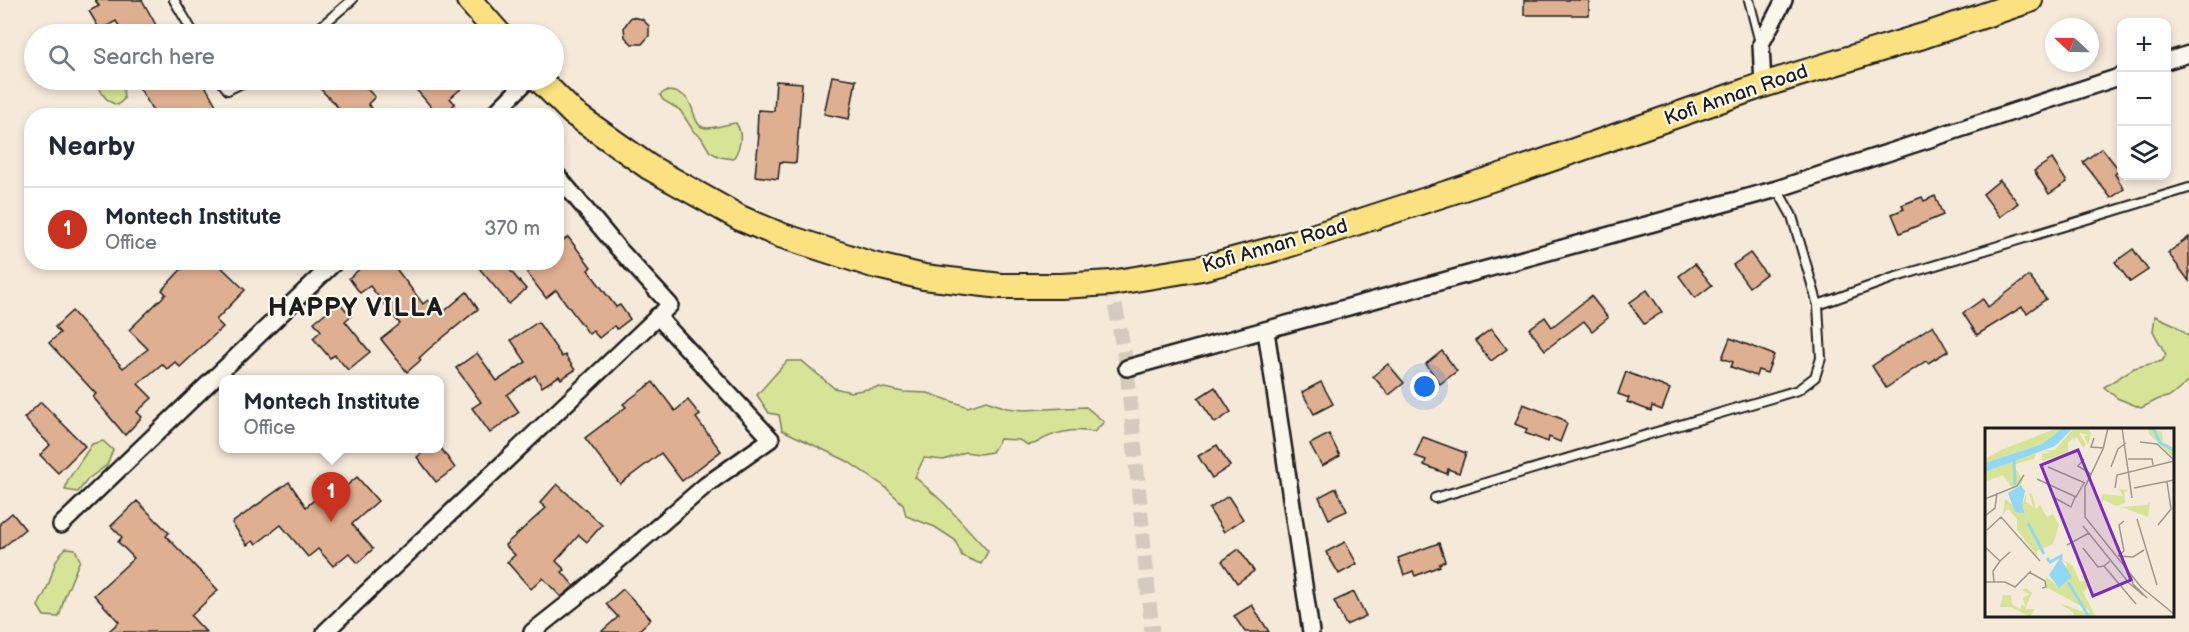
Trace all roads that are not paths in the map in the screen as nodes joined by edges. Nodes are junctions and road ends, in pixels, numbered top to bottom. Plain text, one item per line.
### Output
1 (174, 0) edge
2 (352, 0) edge
3 (469, 0) edge
4 (1749, 0) edge
5 (1784, 0) edge
6 (2030, 0) edge
7 (188, 24) edge
8 (324, 24) edge
9 (491, 24) edge
10 (1761, 45) junction
11 (2189, 54) edge
12 (2171, 59) edge
13 (2117, 77) edge
14 (1763, 85) junction
15 (520, 90) edge
16 (550, 90) edge
17 (504, 108) edge
18 (564, 184) edge
19 (2189, 188) edge
20 (1777, 189) junction
21 (327, 270) edge
22 (1818, 305) junction
23 (657, 316) junction
24 (1266, 331) junction
25 (1127, 368) dead end
26 (1435, 498) dead end
27 (61, 525) dead end
28 (325, 632) edge
29 (532, 632) edge
30 (1311, 632) edge

1 - 7 lane
2 - 8 lane
3 - 9 main road
4 - 10 lane
5 - 10 street
6 - 14 main road, Kofi Annan Road
10 - 14 street
11 - 12 street
13 - 20 street
14 - 16 main road, Kofi Annan Road
15 - 17 street
18 - 23 street
19 - 22 lane
20 - 22 lane
20 - 24 street
21 - 27 street
22 - 26 lane
23 - 28 street
23 - 29 street
24 - 25 street
24 - 30 street

